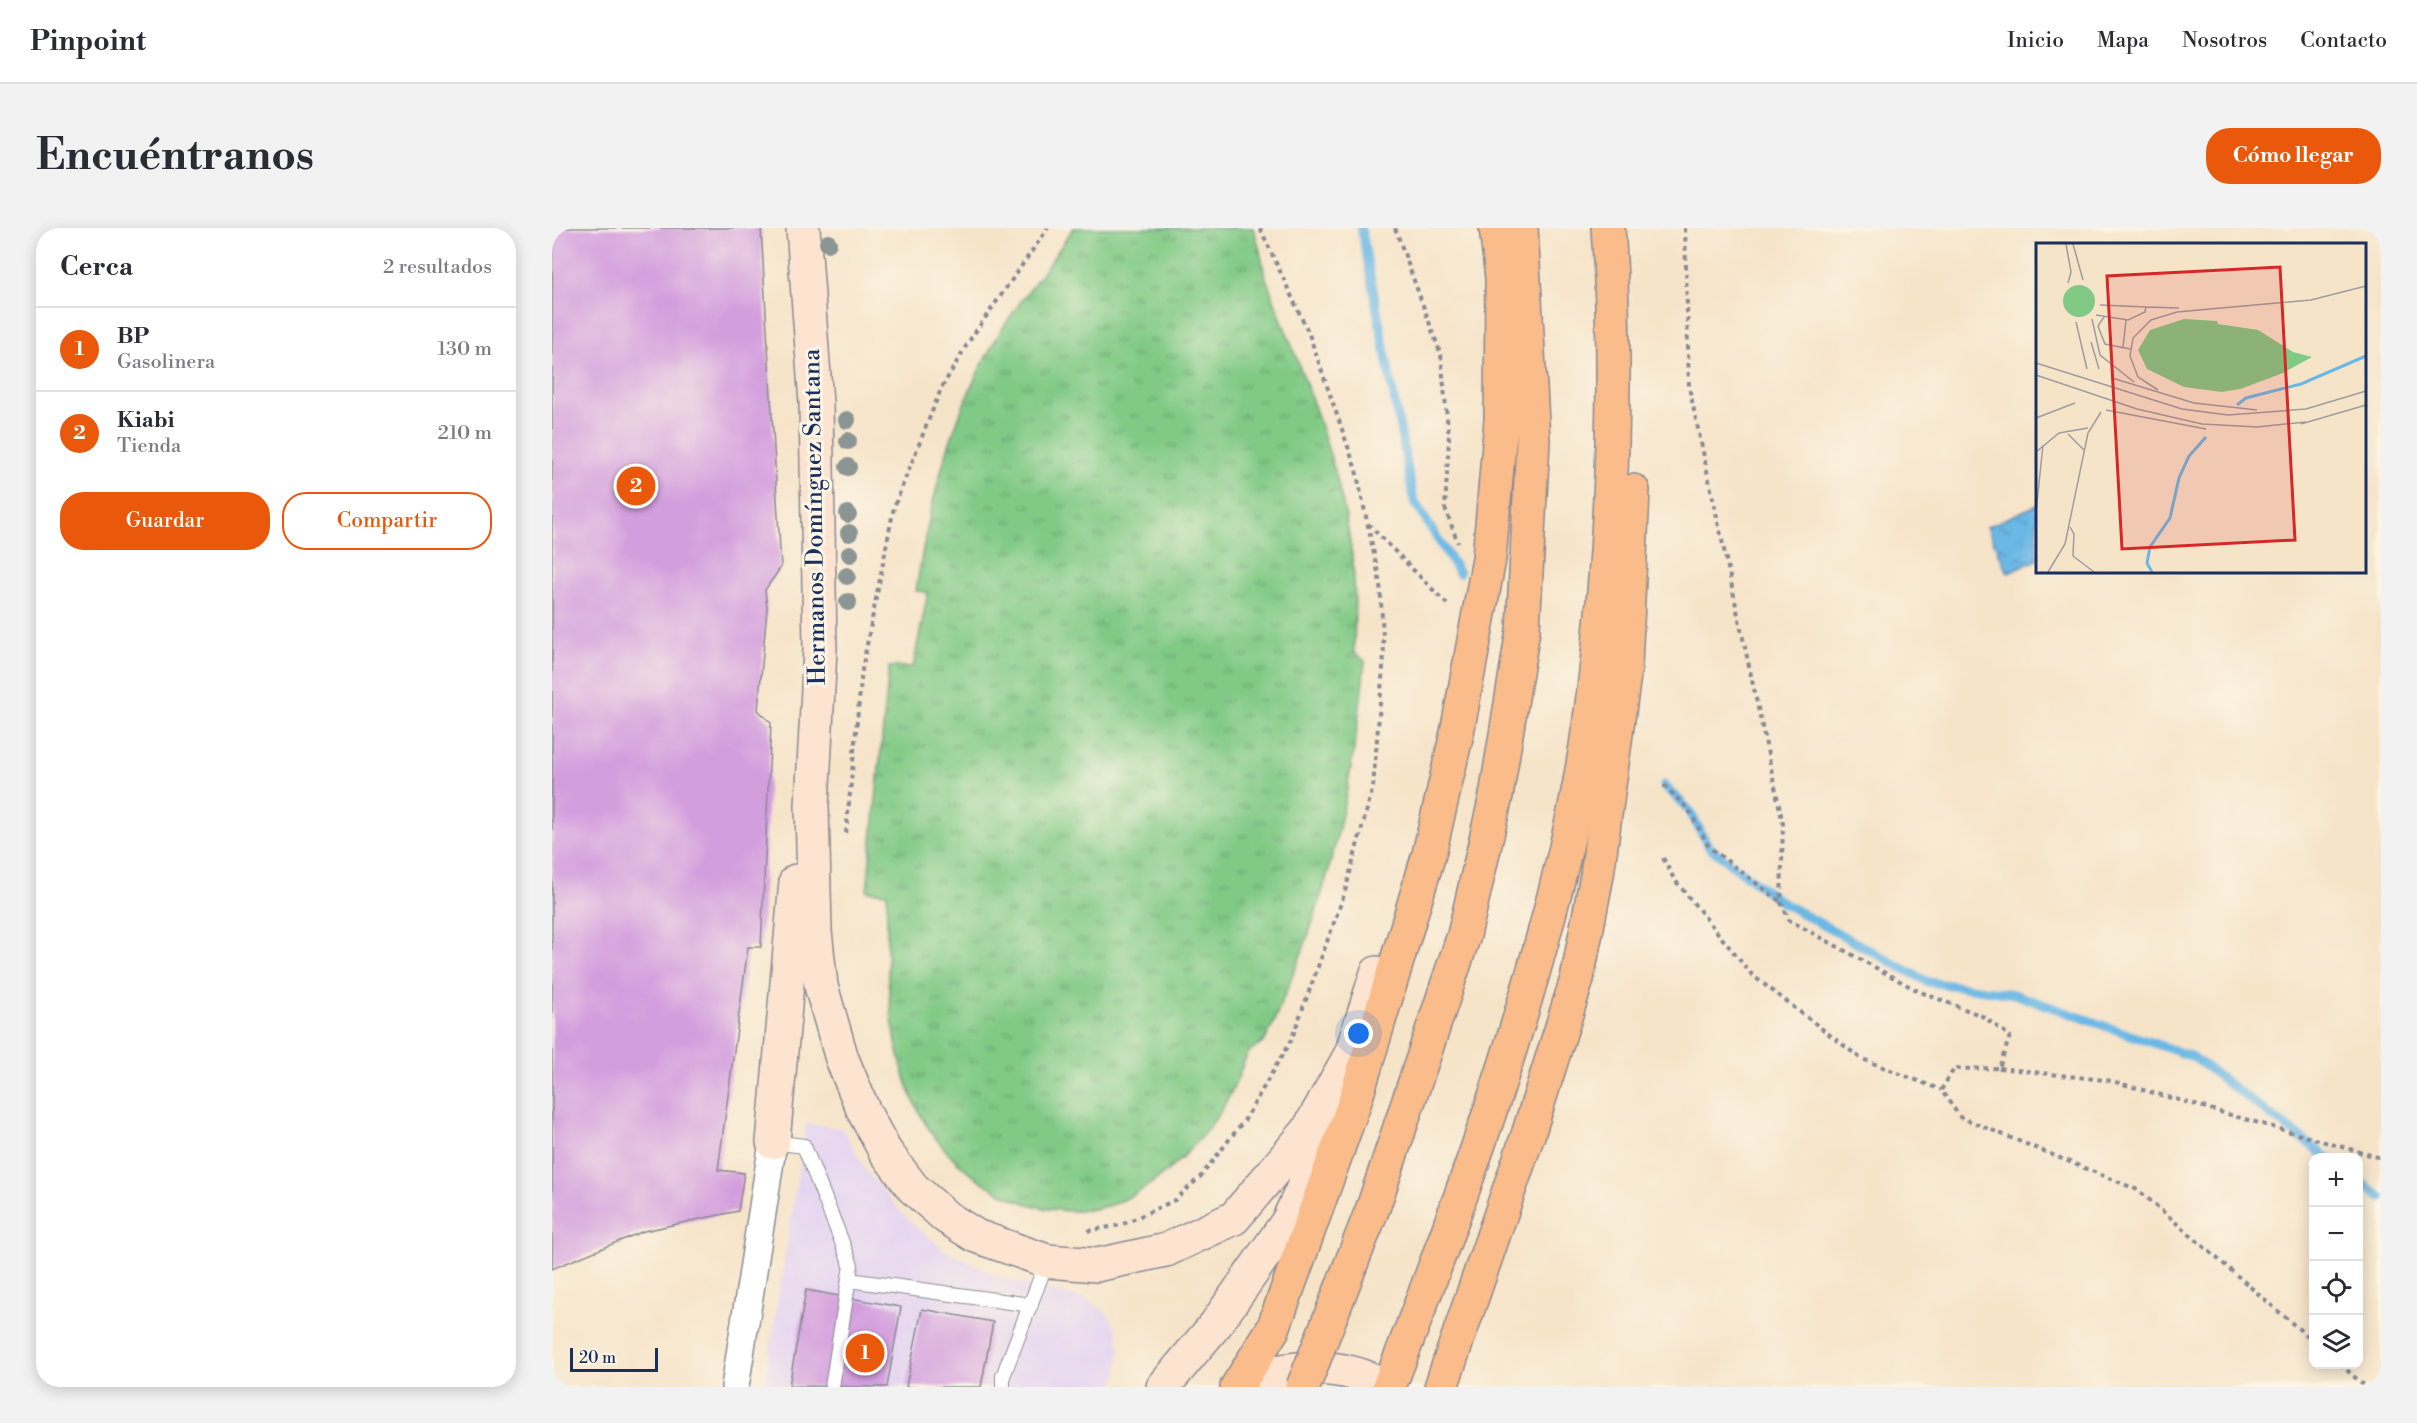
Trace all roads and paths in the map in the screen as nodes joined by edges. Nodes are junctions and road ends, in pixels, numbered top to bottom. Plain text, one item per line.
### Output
1 (803, 228) edge
2 (1048, 228) edge
3 (1260, 228) edge
4 (1395, 228) edge
5 (1496, 228) edge
6 (1521, 228) edge
7 (1608, 228) edge
8 (1627, 228) edge
9 (1685, 228) edge
10 (1367, 524) junction
11 (1458, 553) dead end
12 (1454, 610) dead end
13 (1664, 785) dead end
14 (812, 806) junction
15 (846, 835) dead end
16 (1429, 854) junction
17 (1663, 858) dead end
18 (1781, 902) junction
19 (1351, 1054) junction
20 (1999, 1068) junction
21 (1941, 1090) junction
22 (773, 1142) junction
23 (2381, 1158) edge
24 (1080, 1232) dead end
25 (1047, 1261) junction
26 (849, 1280) junction
27 (1031, 1305) junction
28 (2309, 1339) edge
29 (2345, 1369) edge
30 (735, 1387) edge
31 (832, 1387) edge
32 (1003, 1387) edge
33 (1163, 1387) edge
34 (1237, 1387) edge
35 (1242, 1387) edge
36 (1303, 1387) edge
37 (1387, 1387) edge
38 (1442, 1387) edge
39 (2366, 1387) edge

1 - 14 main road, Hermanos Domínguez Santana
2 - 15 path
3 - 10 path
4 - 11 path
5 - 16 highway
6 - 36 highway, bridge
7 - 37 highway
8 - 38 highway
9 - 18 path
10 - 12 path
10 - 24 path
13 - 18 path
14 - 22 main road
14 - 25 main road
16 - 19 main road
16 - 34 highway
17 - 21 path
18 - 20 path
19 - 25 main road
19 - 33 main road
20 - 21 path
20 - 23 path
21 - 28 path
22 - 26 lane
22 - 30 street
25 - 27 lane
26 - 27 lane
26 - 31 lane
27 - 32 lane
29 - 39 path
35 - 37 main road

